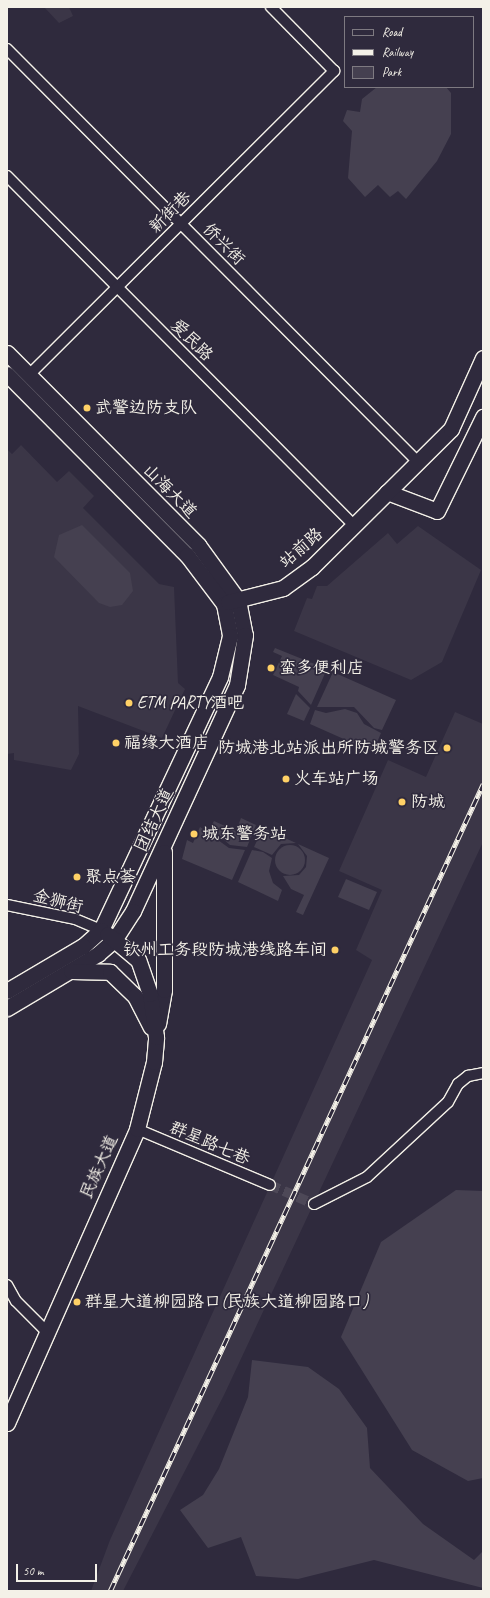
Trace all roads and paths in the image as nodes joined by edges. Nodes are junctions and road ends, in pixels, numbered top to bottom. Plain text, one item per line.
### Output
1 (270, 7) edge
2 (7, 48) edge
3 (7, 176) edge
4 (181, 224) junction
5 (118, 287) junction
6 (7, 353) edge
7 (483, 358) edge
8 (7, 374) edge
9 (29, 375) junction
10 (483, 417) edge
11 (418, 462) junction
12 (388, 492) junction
13 (354, 526) junction
14 (238, 600) junction
15 (224, 604) junction
16 (220, 677) joint
17 (237, 685) joint
18 (166, 841) junction
19 (7, 906) edge
20 (101, 930) junction
21 (115, 939) junction
22 (68, 972) junction
23 (7, 991) edge
24 (7, 1008) edge
25 (156, 1036) junction
26 (483, 1073) edge
27 (137, 1129) junction
28 (270, 1185) tunnel mouth
29 (314, 1204) dead end
30 (7, 1285) edge
31 (47, 1332) junction
32 (7, 1423) edge

1 - 4 street, 新街巷
2 - 4 street, 侨兴街
3 - 5 street, 爱民路
4 - 5 street, 新街巷
4 - 11 street, 侨兴街
5 - 9 street, 新街巷
5 - 13 street, 爱民路
6 - 9 main road, 山海大道
7 - 11 main road, 站前路
8 - 15 main road, 山海大道
9 - 14 main road, 山海大道
10 - 12 main road
11 - 12 main road, 站前路
12 - 13 main road, 站前路
13 - 14 main road, 站前路
14 - 15 main road, 站前路
14 - 17 main road, 山海大道
15 - 16 main road, 山海大道
16 - 20 main road, 团结大道
17 - 18 main road, 团结大道
18 - 21 main road, 团结大道
18 - 25 main road
19 - 20 street, 金狮街
20 - 21 main road, 民族大道
20 - 23 main road, 团结大道
21 - 22 main road, 团结大道
21 - 25 main road, 民族大道
22 - 24 main road, 团结大道
22 - 25 main road
25 - 27 main road, 民族大道
26 - 29 street
27 - 28 street, 群星路七巷
27 - 31 main road, 民族大道
30 - 31 street
31 - 32 main road, 民族大道

